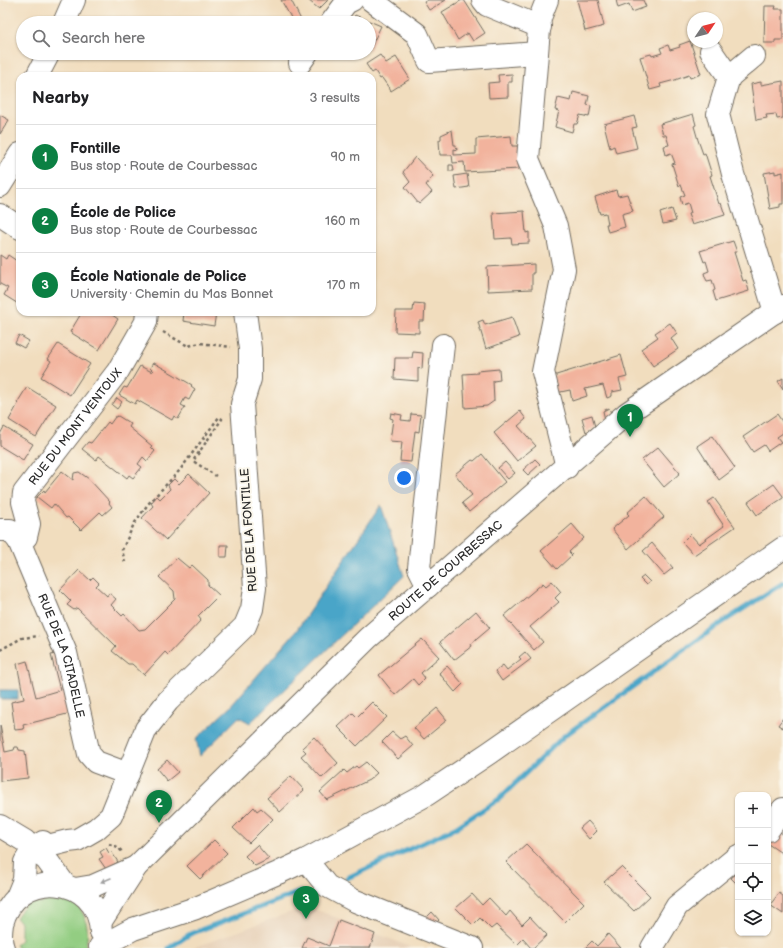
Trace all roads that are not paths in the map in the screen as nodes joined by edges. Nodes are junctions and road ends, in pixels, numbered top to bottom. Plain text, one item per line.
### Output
1 (74, 0) edge
2 (352, 0) edge
3 (371, 0) edge
4 (484, 0) edge
5 (547, 0) edge
6 (67, 16) edge
7 (336, 16) edge
8 (540, 27) junction
9 (711, 51) dead end
10 (537, 53) junction
11 (754, 56) dead end
12 (45, 60) edge
13 (39, 72) edge
14 (729, 77) junction
15 (16, 160) edge
16 (0, 186) edge
17 (0, 215) edge
18 (16, 225) edge
19 (779, 309) edge
20 (246, 316) edge
21 (153, 320) edge
22 (442, 345) dead end
23 (567, 467) junction
24 (0, 530) edge
25 (19, 540) junction
26 (783, 548) edge
27 (428, 586) junction
28 (128, 774) junction
29 (783, 810) edge
30 (0, 826) edge
31 (770, 828) edge
32 (32, 850) junction
33 (735, 858) edge
34 (306, 860) junction
35 (136, 867) junction
36 (70, 887) junction
37 (18, 897) junction
38 (101, 923) junction
39 (133, 929) junction
40 (1, 935) edge
41 (100, 948) edge
42 (472, 948) edge
43 (652, 948) edge

1 - 6 street
2 - 7 street
3 - 10 street
4 - 8 street
5 - 8 street
8 - 10 street
9 - 14 street
10 - 23 street
11 - 14 street
12 - 13 street
14 - 19 street
15 - 16 street
17 - 18 street
19 - 23 street, ROUTE DE COURBESSAC
20 - 28 street, RUE DE LA FONTILLE
21 - 25 street, RUE DU MONT VENTOUX
22 - 27 street
23 - 27 street, ROUTE DE COURBESSAC
24 - 25 street
25 - 28 street, RUE DE LA CITADELLE
26 - 34 street
27 - 35 street, ROUTE DE COURBESSAC
28 - 32 street, RUE DE LA FONTILLE
29 - 31 street
30 - 32 street
32 - 36 street
32 - 37 street
33 - 43 street
34 - 39 street
34 - 42 street
35 -> 36 street, ROUTE DE COURBESSAC
35 - 38 street, ROUTE DE COURBESSAC
36 - 37 street, ROUTE DE COURBESSAC
36 - 38 street
37 - 40 street
38 - 39 street
38 - 41 street
39 - 41 street

